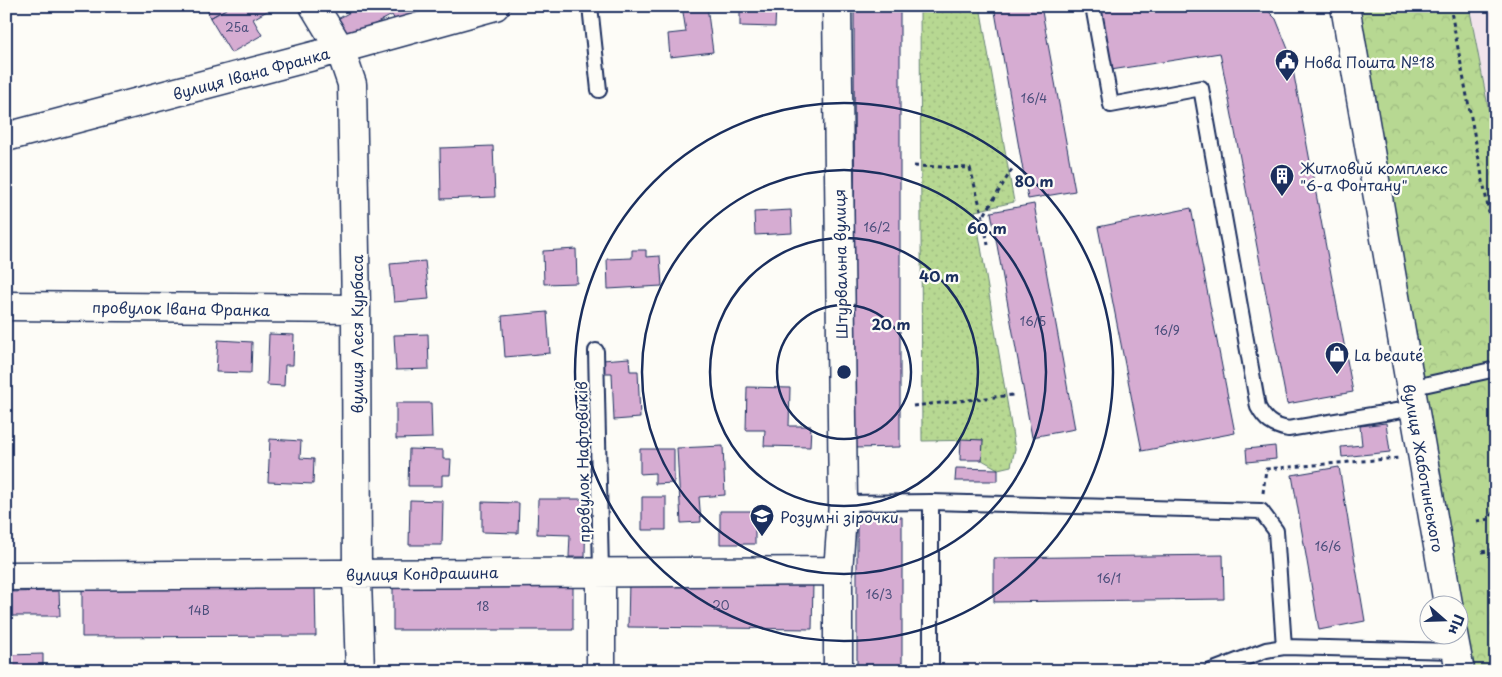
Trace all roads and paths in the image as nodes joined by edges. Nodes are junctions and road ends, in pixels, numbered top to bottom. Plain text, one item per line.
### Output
1 (314, 6) edge
2 (495, 6) edge
3 (590, 6) edge
4 (837, 6) edge
5 (1093, 6) edge
6 (1345, 6) edge
7 (1450, 6) edge
8 (340, 49) junction
9 (599, 90) dead end
10 (6, 136) edge
11 (914, 166) dead end
12 (1014, 166) dead end
13 (983, 217) junction
14 (988, 245) dead end
15 (1496, 250) edge
16 (6, 306) edge
17 (356, 309) junction
18 (596, 351) dead end
19 (1496, 369) edge
20 (1013, 395) dead end
21 (1412, 398) junction
22 (913, 406) dead end
23 (1422, 456) junction
24 (1496, 466) edge
25 (1496, 485) edge
26 (931, 502) junction
27 (1496, 502) edge
28 (843, 503) junction
29 (1261, 511) junction
30 (1477, 521) dead end
31 (1496, 549) edge
32 (1482, 552) dead end
33 (601, 571) junction
34 (838, 571) junction
35 (357, 574) junction
36 (6, 576) edge
37 (1446, 594) edge
38 (1284, 647) junction
39 (1456, 652) edge
40 (360, 671) edge
41 (601, 671) edge
42 (838, 671) edge
43 (931, 671) edge
44 (1211, 671) edge

1 - 8 street, вулиця Леся Курбаса
2 - 8 street, вулиця Івана Франка
3 - 9 lane
4 - 28 street, Штурвальна вулиця
5 - 21 lane
6 - 21 street, вулиця Жаботинського
7 - 15 path
8 - 10 street, вулиця Івана Франка
8 - 17 street, вулиця Леся Курбаса
11 - 13 path
12 - 13 path
13 - 14 path
16 - 17 street, провулок Івана Франка
17 - 35 street, вулиця Леся Курбаса
18 - 33 lane, провулок Нафтовиків
19 - 21 lane
20 - 22 path
21 - 23 street, вулиця Жаботинського
23 - 29 path
23 - 37 street, вулиця Жаботинського
24 - 25 path
26 - 28 lane
26 - 29 lane
26 - 43 lane
27 - 30 path
28 - 34 street, Штурвальна вулиця
29 - 38 lane
31 - 32 path
33 - 34 street, вулиця Кондрашина
33 - 35 street, вулиця Кондрашина
33 - 41 street
34 - 42 street, Штурвальна вулиця
35 - 36 street, вулиця Кондрашина
35 - 40 street, вулиця Леся Курбаса
38 - 39 lane
38 - 44 lane

